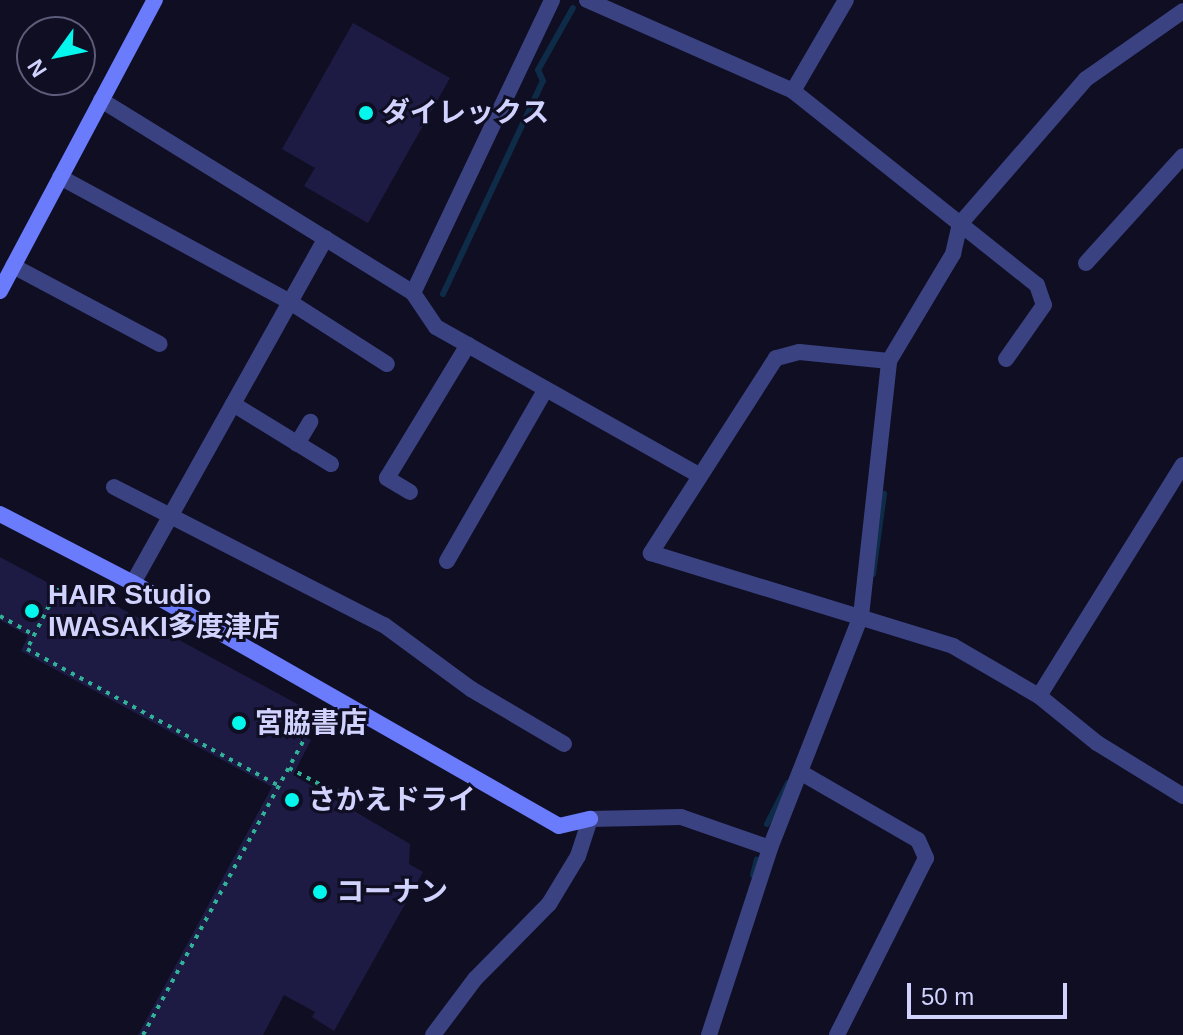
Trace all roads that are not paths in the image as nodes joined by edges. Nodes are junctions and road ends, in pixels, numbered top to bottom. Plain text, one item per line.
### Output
1 (155, 0) edge
2 (552, 0) edge
3 (587, 0) edge
4 (846, 0) edge
5 (1183, 11) edge
6 (793, 91) junction
7 (101, 100) junction
8 (1183, 156) edge
9 (60, 177) junction
10 (960, 224) junction
11 (326, 238) junction
12 (1086, 263) dead end
13 (13, 266) junction
14 (0, 291) edge
15 (413, 293) junction
16 (290, 302) junction
17 (160, 344) dead end
18 (468, 345) junction
19 (1006, 359) dead end
20 (889, 361) junction
21 (387, 364) dead end
22 (546, 389) junction
23 (233, 404) junction
24 (310, 422) dead end
25 (297, 444) junction
26 (331, 464) dead end
27 (1183, 465) edge
28 (700, 476) junction
29 (114, 487) dead end
30 (410, 492) dead end
31 (0, 514) edge
32 (170, 517) junction
33 (447, 561) dead end
34 (133, 583) junction
35 (861, 616) junction
36 (1039, 696) junction
37 (564, 744) dead end
38 (800, 772) junction
39 (1183, 796) edge
40 (590, 819) junction
41 (770, 848) junction
42 (433, 1035) edge
43 (709, 1035) edge
44 (837, 1035) edge

1 - 7 street
2 - 15 street
3 - 6 street
4 - 6 street
5 - 10 street
6 - 10 street
7 - 9 street
7 - 11 street
8 - 12 street
9 - 13 street
9 - 16 street
10 - 19 street
10 - 20 street
11 - 15 street
11 - 16 street
13 - 14 street
13 - 17 street
15 - 18 street
16 - 21 street
16 - 23 street
18 - 22 street
18 - 30 street
20 - 28 street
20 - 35 street
22 - 28 street
22 - 33 street
23 - 25 street
23 - 32 street
24 - 25 street
25 - 26 street
27 - 36 street
28 - 35 street
29 - 32 street
31 - 34 street
32 - 34 street
32 - 37 street
34 - 40 street
35 - 36 street
35 - 38 street
36 - 39 street
38 - 41 street
38 - 44 street
40 - 41 street
40 - 42 street
41 - 43 street

